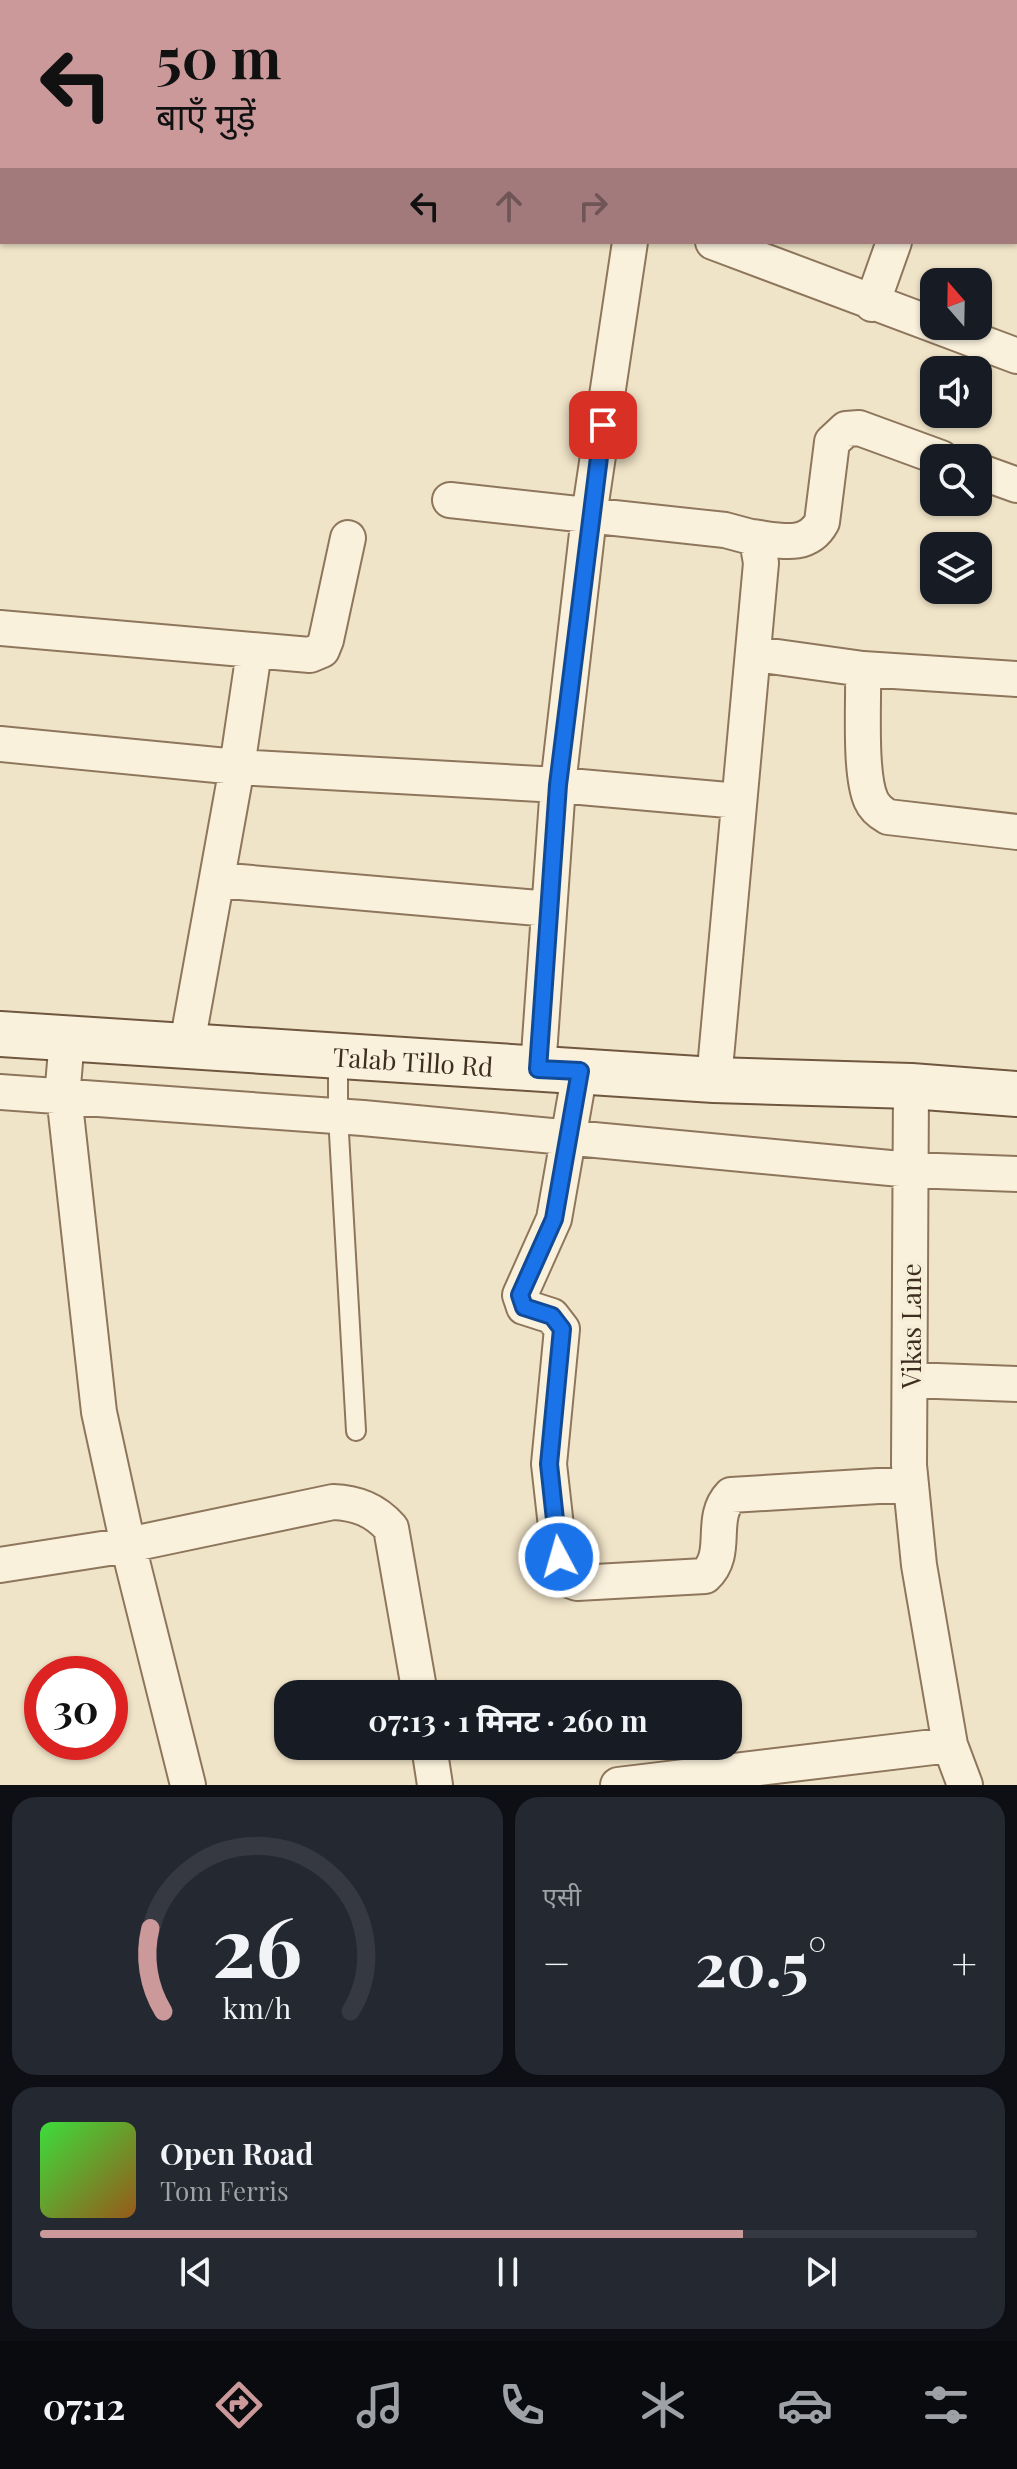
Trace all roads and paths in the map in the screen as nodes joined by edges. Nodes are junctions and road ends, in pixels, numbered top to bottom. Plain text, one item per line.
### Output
1 (630, 244) edge
2 (718, 244) edge
3 (893, 244) edge
4 (872, 304) junction
5 (1017, 356) edge
6 (920, 450) edge
7 (992, 476) edge
8 (1017, 485) edge
9 (450, 500) dead end
10 (589, 516) junction
11 (751, 537) junction
12 (348, 538) dead end
13 (0, 628) edge
14 (254, 652) junction
15 (756, 654) junction
16 (863, 669) junction
17 (1017, 679) edge
18 (0, 744) edge
19 (237, 767) junction
20 (558, 785) junction
21 (739, 801) junction
22 (1017, 832) edge
23 (217, 880) junction
24 (549, 909) junction
25 (0, 1034) edge
26 (187, 1044) junction
27 (64, 1072) junction
28 (714, 1080) junction
29 (338, 1091) junction
30 (0, 1092) edge
31 (1017, 1094) edge
32 (567, 1100) junction
33 (911, 1129) junction
34 (1017, 1174) edge
35 (910, 1380) junction
36 (1017, 1384) edge
37 (356, 1431) dead end
38 (911, 1484) junction
39 (128, 1545) junction
40 (0, 1565) edge
41 (418, 1680) edge
42 (950, 1745) junction
43 (431, 1760) edge
44 (188, 1785) edge
45 (435, 1785) edge
46 (618, 1785) edge
47 (965, 1785) edge

1 - 10 street
2 - 4 street
3 - 4 street
4 - 5 street
6 - 11 street
7 - 8 street
9 - 10 street
10 - 11 street
10 - 20 street
11 - 15 street
12 - 14 street
13 - 14 street
14 - 19 street
15 - 16 street
15 - 21 street
16 - 17 street
16 - 22 street
18 - 19 street
19 - 20 street
19 - 23 street
20 - 21 street
20 - 24 street
21 - 28 street
23 - 24 street
23 - 26 street
24 - 32 street
25 - 27 main road, Talab Tillo Rd
26 - 27 main road, Talab Tillo Rd
26 - 29 main road, Talab Tillo Rd
27 - 29 street
27 - 30 street
27 - 39 street
28 - 32 main road, Talab Tillo Rd
28 - 33 main road, Talab Tillo Rd
29 - 32 main road, Talab Tillo Rd
29 - 32 street
29 - 37 lane
31 - 33 main road, Talab Tillo Rd
32 - 33 street
32 - 38 street
33 - 34 street
33 - 35 street, Vikas Lane
35 - 36 street
35 - 38 street, Vikas Lane
38 - 42 street, Vikas Lane
39 - 40 street
39 - 41 street
39 - 44 street
42 - 46 street
42 - 47 street, Vikas Lane
43 - 45 street

